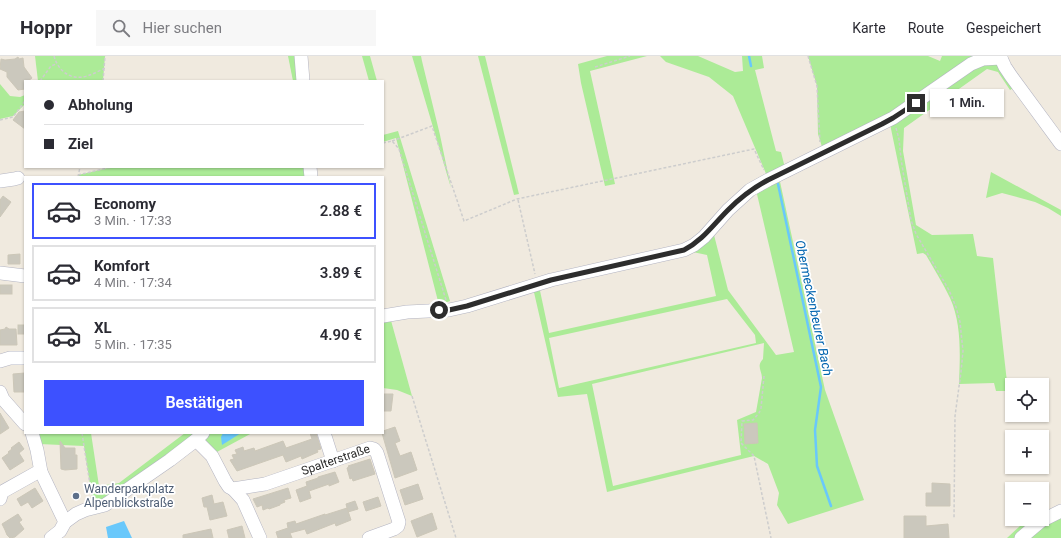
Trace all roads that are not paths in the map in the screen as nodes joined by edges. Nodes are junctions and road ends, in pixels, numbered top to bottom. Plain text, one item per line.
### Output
1 (301, 56) edge
2 (1000, 57) edge
3 (303, 80) edge
4 (1061, 144) edge
5 (18, 178) dead end
6 (0, 181) edge
7 (0, 273) edge
8 (24, 276) edge
9 (384, 316) edge
10 (24, 358) edge
11 (0, 362) edge
12 (1, 397) edge
13 (24, 423) edge
14 (32, 434) edge
15 (324, 434) edge
16 (200, 437) edge
17 (333, 461) junction
18 (41, 472) junction
19 (233, 489) junction
20 (0, 499) edge
21 (1061, 511) edge
22 (65, 522) junction
23 (51, 538) edge
24 (260, 538) edge
25 (369, 538) edge
26 (1021, 538) edge

1 - 3 street
2 - 4 street
2 - 9 street
5 - 6 street
7 - 8 street
10 - 11 street
12 - 13 street
14 - 18 street
15 - 17 street
16 - 19 street
16 - 22 street
17 - 19 street, Spalterstraße
17 - 25 street, Spalterstraße
18 - 20 street
18 - 22 street
19 - 24 street
21 - 26 street
22 - 23 street

